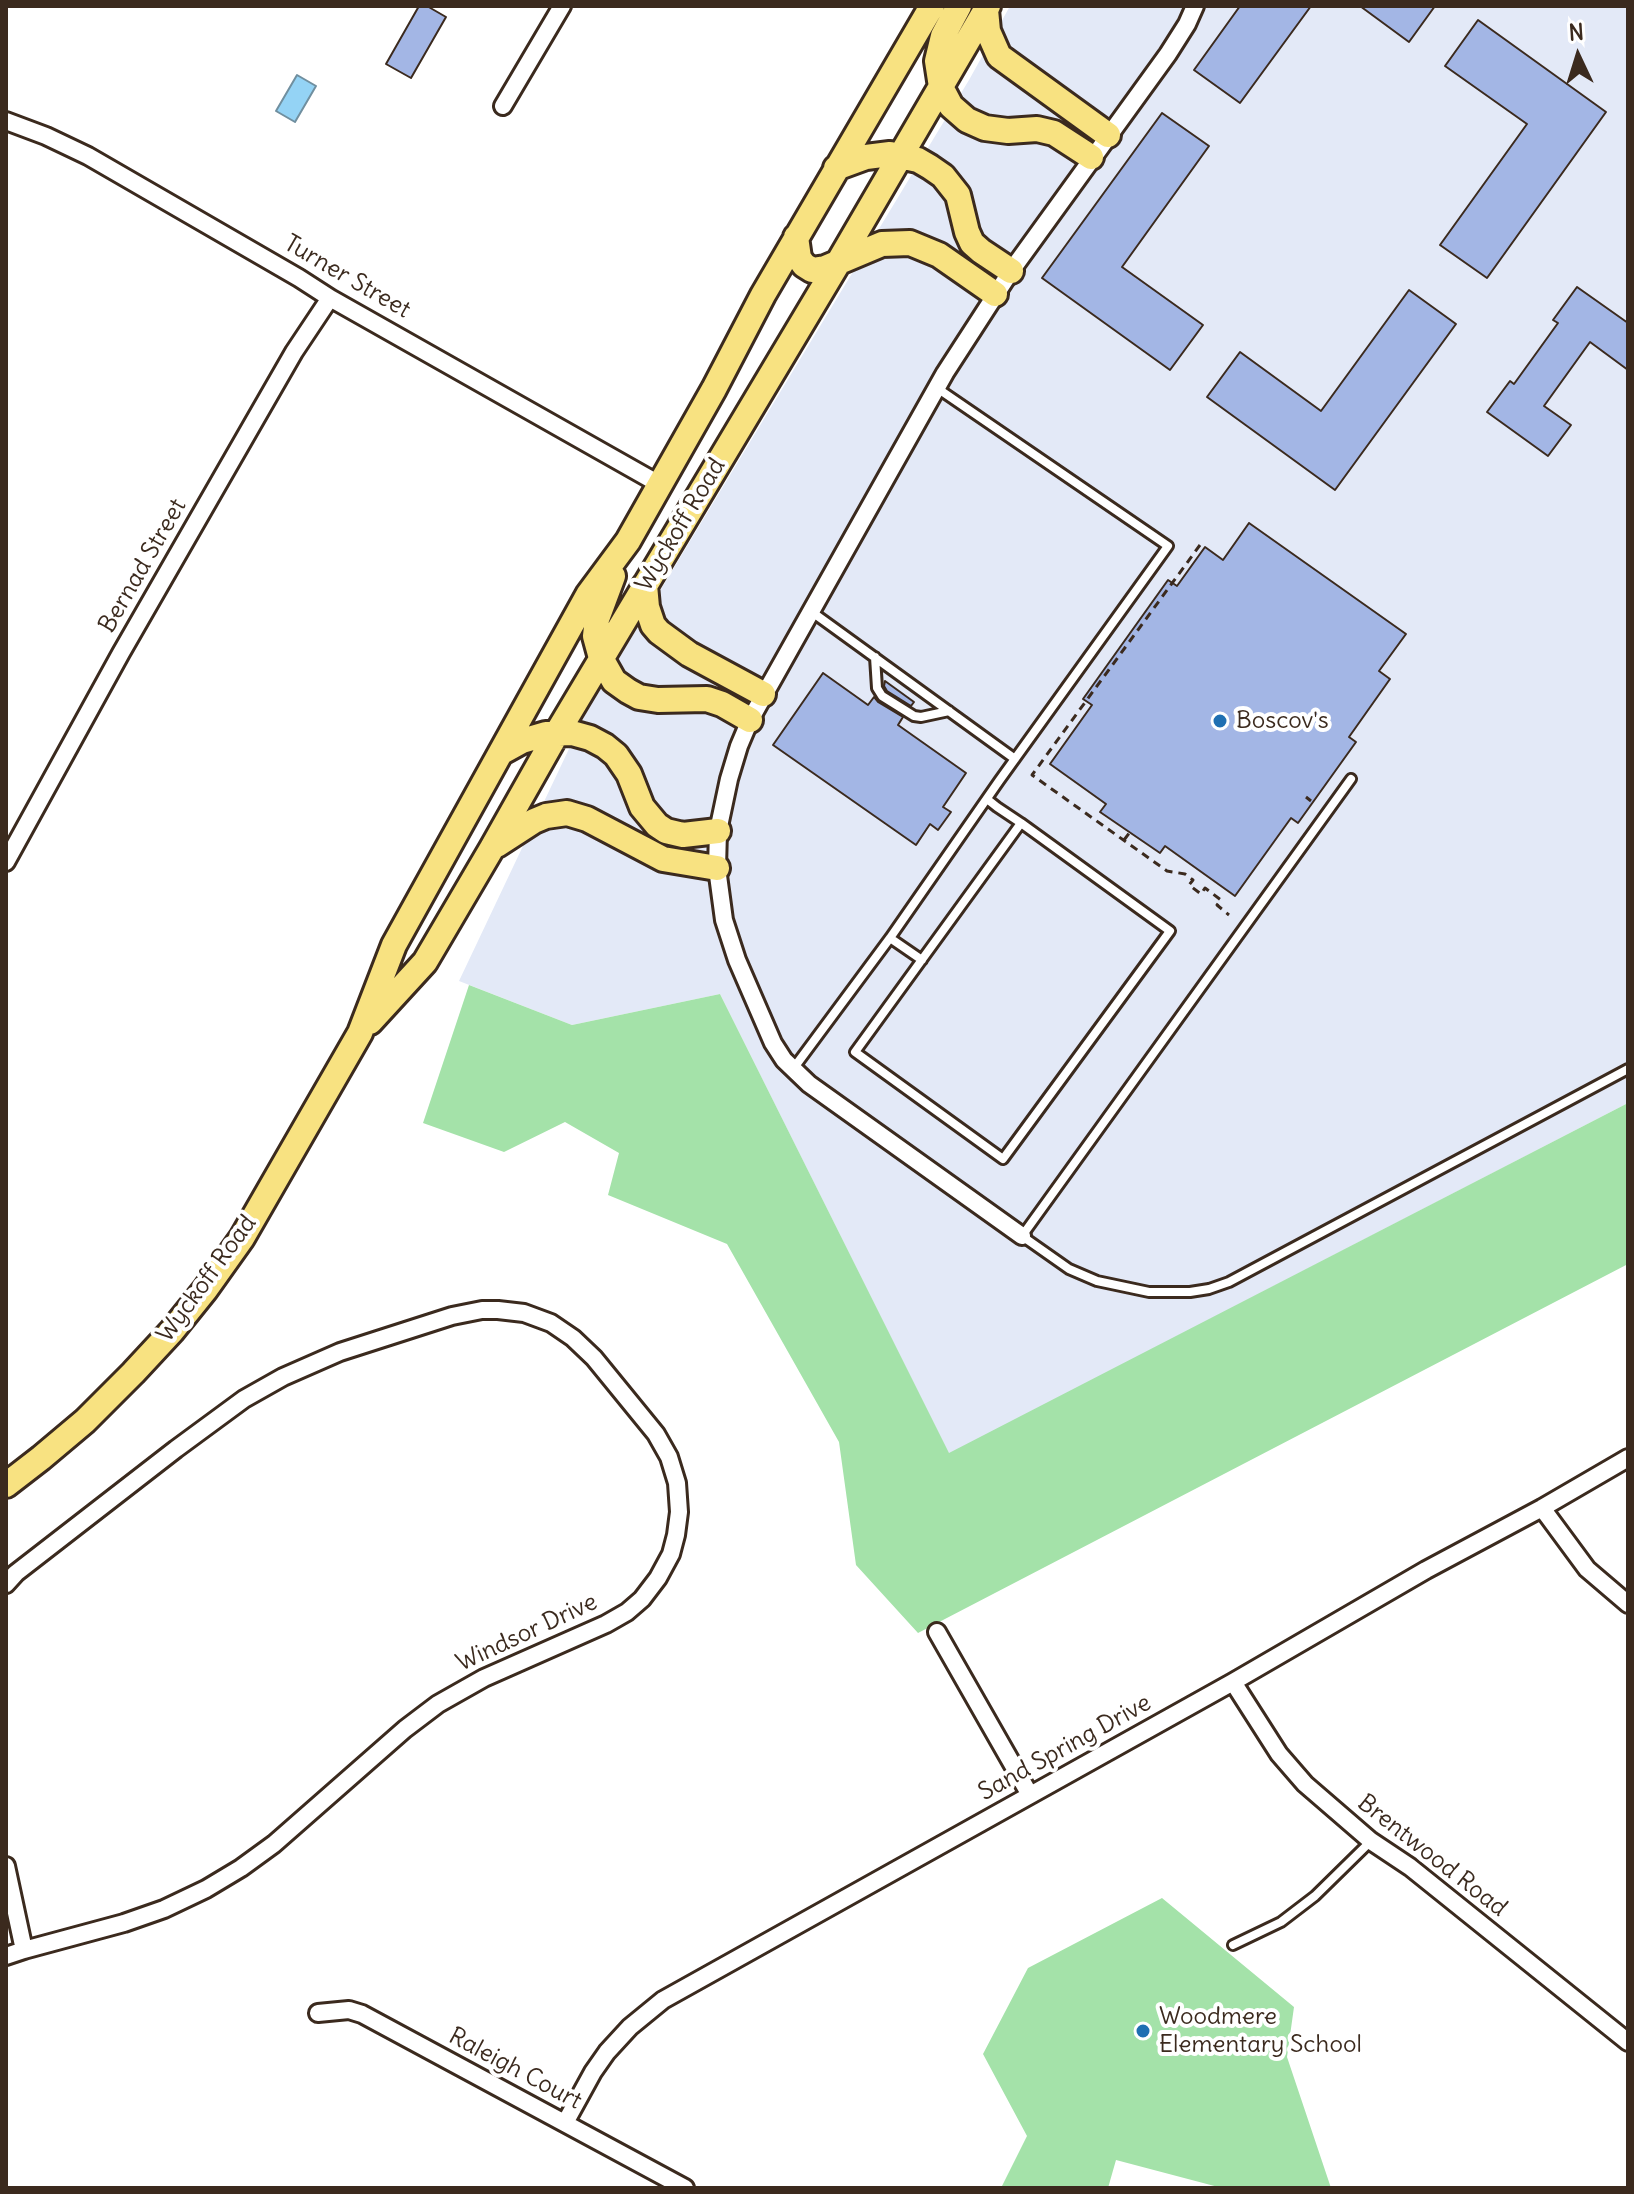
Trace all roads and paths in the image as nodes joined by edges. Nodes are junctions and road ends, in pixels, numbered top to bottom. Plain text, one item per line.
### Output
1 (562, 6) edge
2 (959, 6) edge
3 (1195, 6) edge
4 (924, 8) edge
5 (987, 8) edge
6 (941, 87) junction
7 (503, 106) dead end
8 (6, 121) edge
9 (1108, 135) junction
10 (901, 155) junction
11 (1091, 157) junction
12 (836, 168) junction
13 (796, 237) junction
14 (838, 263) junction
15 (1011, 271) junction
16 (995, 294) junction
17 (330, 298) junction
18 (937, 388) junction
19 (659, 484) junction
20 (628, 541) junction
21 (1200, 545) dead end
22 (645, 585) junction
23 (811, 611) junction
24 (1130, 641) junction
25 (1135, 645) dead end
26 (875, 657) junction
27 (601, 658) junction
28 (763, 694) junction
29 (949, 711) junction
30 (750, 720) junction
31 (557, 733) junction
32 (502, 752) junction
33 (1015, 759) junction
34 (1351, 779) dead end
35 (1306, 797) dead end
36 (987, 799) junction
37 (1311, 801) dead end
38 (1021, 823) junction
39 (718, 831) junction
40 (1130, 832) dead end
41 (1124, 840) junction
42 (492, 848) junction
43 (6, 862) edge
44 (717, 868) junction
45 (1229, 915) dead end
46 (890, 938) junction
47 (922, 960) junction
48 (360, 1033) junction
49 (1628, 1069) edge
50 (793, 1070) junction
51 (1022, 1236) junction
52 (1628, 1458) edge
53 (6, 1485) edge
54 (1542, 1508) junction
55 (6, 1584) edge
56 (1628, 1604) edge
57 (937, 1632) dead end
58 (1233, 1682) junction
59 (1030, 1795) junction
60 (1371, 1841) junction
61 (6, 1866) edge
62 (1233, 1945) dead end
63 (24, 1950) junction
64 (6, 1956) edge
65 (318, 2013) dead end
66 (1628, 2042) edge
67 (565, 2123) junction
68 (685, 2188) edge

1 - 7 street
2 - 6 main road
3 - 9 street
4 - 12 main road, Wyckoff Road
5 - 6 main road, Wyckoff Road
5 - 9 main road
6 - 10 main road, Wyckoff Road
6 - 11 main road
8 - 17 street, Turner Street
9 - 11 street
10 - 12 main road
10 - 14 main road, Wyckoff Road
10 - 15 main road
11 - 15 street
12 - 13 main road, Wyckoff Road
13 - 14 main road
13 - 19 main road, Wyckoff Road
14 - 16 main road
14 - 22 main road, Wyckoff Road
15 - 16 street
16 - 18 street
17 - 19 street, Turner Street
17 - 43 street, Bernad Street
18 - 23 street
18 - 33 lane
19 - 20 main road, Wyckoff Road
20 - 27 main road
20 - 32 main road, Wyckoff Road
21 - 24 path
22 - 27 main road, Wyckoff Road
22 - 28 main road
23 - 26 lane
23 - 28 street
24 - 25 path
24 - 41 path
26 - 29 lane
26 - 29 lane
27 - 30 main road
27 - 31 main road, Wyckoff Road
28 - 30 street
29 - 33 lane
30 - 39 street
31 - 32 main road
31 - 39 main road
31 - 42 main road, Wyckoff Road
32 - 48 main road, Wyckoff Road
33 - 36 lane
34 - 51 lane
35 - 37 path
36 - 38 lane
36 - 46 lane
38 - 47 lane
38 - 47 lane
39 - 44 street
40 - 41 path
41 - 45 path
42 - 44 main road
42 - 48 main road, Wyckoff Road
44 - 50 street
46 - 47 lane
46 - 50 lane
48 - 53 main road, Wyckoff Road
49 - 51 lane
50 - 51 street
52 - 54 street, Sand Spring Drive
54 - 56 street
54 - 58 street, Sand Spring Drive
55 - 63 street, Windsor Drive
57 - 59 street
58 - 59 street, Sand Spring Drive
58 - 60 street, Brentwood Road
59 - 67 street, Sand Spring Drive
60 - 62 lane
60 - 66 street, Brentwood Road
61 - 63 street
63 - 64 street, Windsor Drive
65 - 67 street, Raleigh Court
67 - 68 street, Raleigh Court

